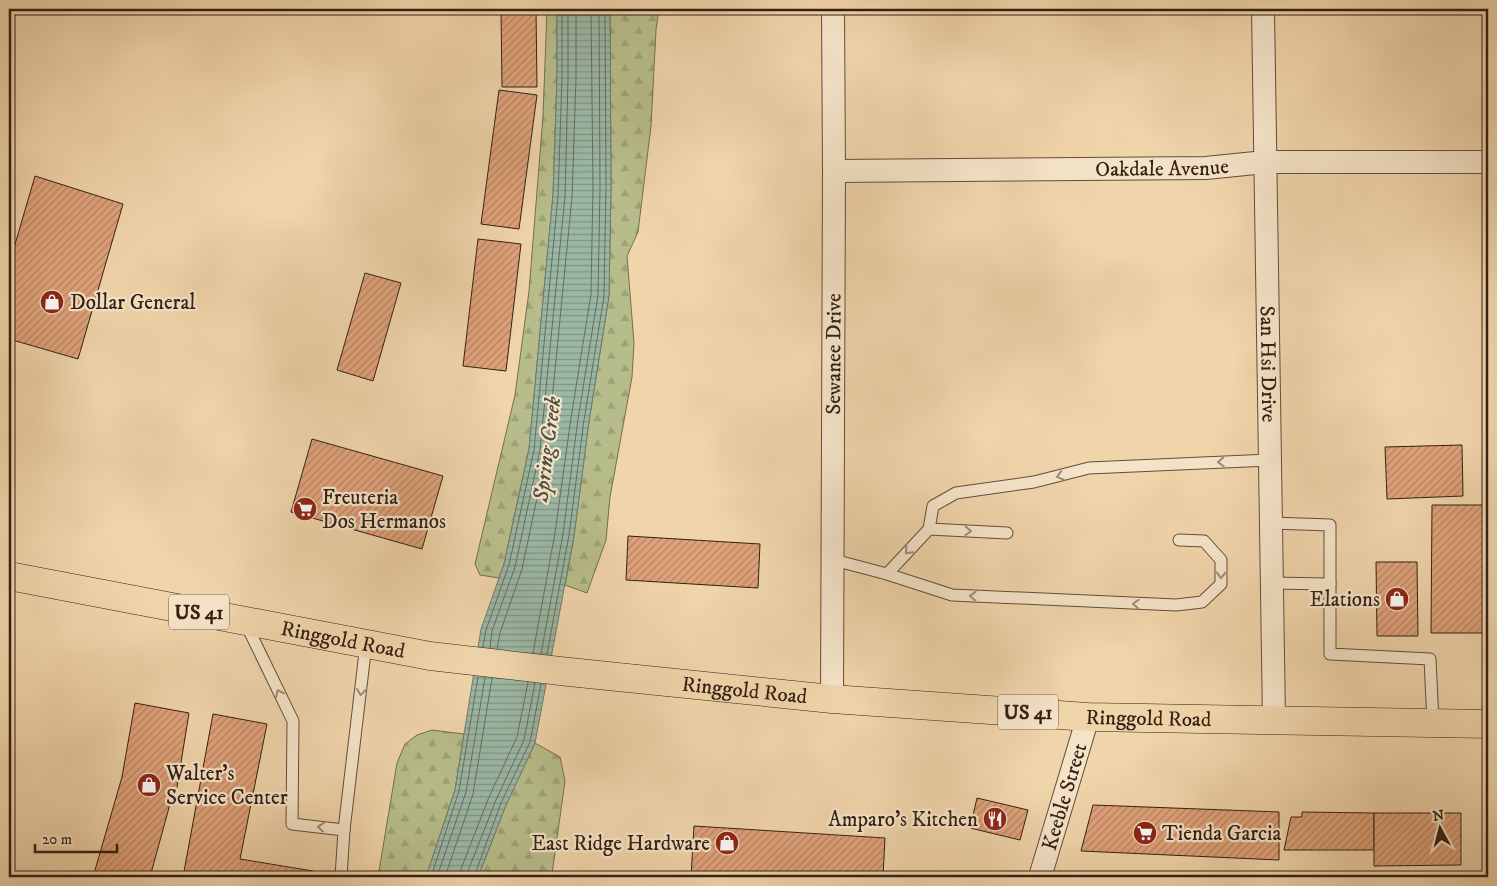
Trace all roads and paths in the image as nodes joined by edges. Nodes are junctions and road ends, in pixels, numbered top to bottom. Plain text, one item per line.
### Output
1 (833, 9) edge
2 (1263, 9) edge
3 (1265, 162) junction
4 (1488, 162) edge
5 (834, 171) junction
6 (1270, 460) junction
7 (1271, 523) junction
8 (930, 529) junction
9 (1007, 533) dead end
10 (1179, 540) dead end
11 (834, 560) junction
12 (887, 574) junction
13 (9, 576) edge
14 (1272, 584) junction
15 (1330, 584) junction
16 (245, 621) junction
17 (366, 644) junction
18 (832, 699) junction
19 (1088, 717) junction
20 (1274, 720) junction
21 (1433, 723) junction
22 (1488, 724) edge
23 (344, 830) junction
24 (341, 877) edge
25 (1040, 877) edge

1 - 5 street, Sewanee Drive
2 - 3 street, San Hsi Drive
3 - 4 street, Oakdale Avenue
3 - 5 street, Oakdale Avenue
3 - 6 street, San Hsi Drive
5 - 11 street, Sewanee Drive
6 - 7 street, San Hsi Drive
6 -> 8 lane
7 - 14 street, San Hsi Drive
7 - 15 lane
8 -> 9 lane
8 -> 12 lane
10 -> 12 lane
11 - 12 lane
11 - 18 street, Sewanee Drive
13 - 16 main road, Ringgold Road / US 41
14 - 15 lane
14 - 20 street, San Hsi Drive
15 - 21 lane
16 - 17 main road, Ringgold Road / US 41
23 -> 16 lane
17 - 18 main road, Ringgold Road / US 41
17 -> 23 lane
18 - 19 main road, Ringgold Road / US 41
19 - 20 main road, Ringgold Road / US 41
19 - 25 street, Keeble Street
20 - 21 main road, Ringgold Road / US 41
21 - 22 main road, Ringgold Road / US 41
23 - 24 lane

